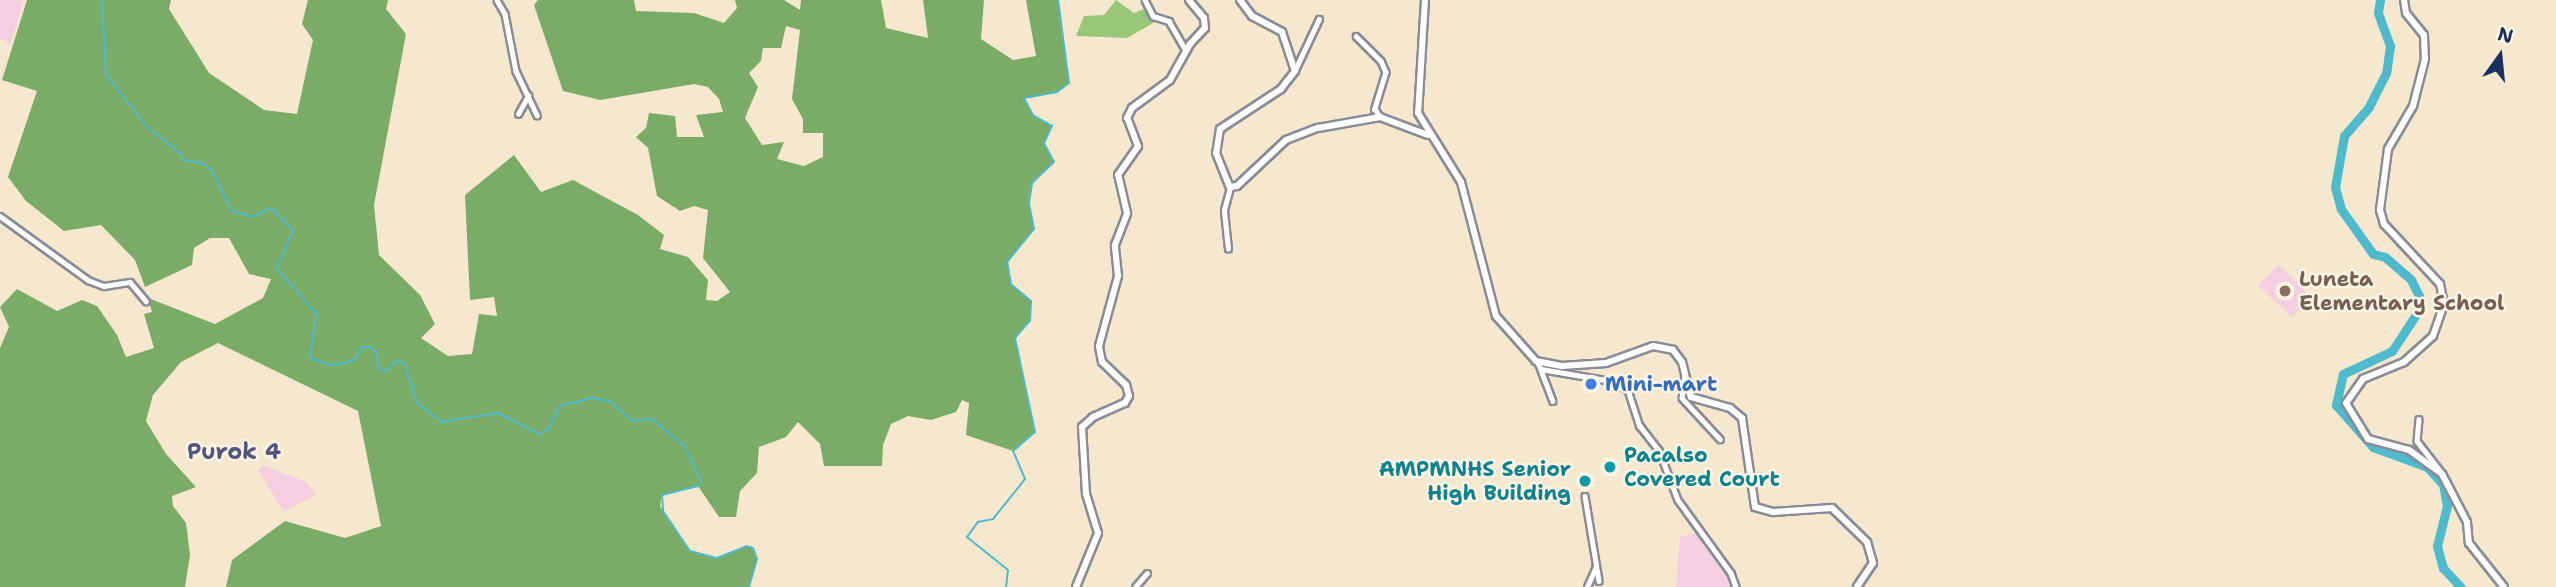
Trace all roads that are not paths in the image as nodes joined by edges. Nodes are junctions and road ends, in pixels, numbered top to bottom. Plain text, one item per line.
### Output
1 (497, 0) edge
2 (1146, 0) edge
3 (1189, 0) edge
4 (1240, 0) edge
5 (1424, 0) edge
6 (2404, 0) edge
7 (1319, 19) dead end
8 (1356, 36) dead end
9 (1186, 50) junction
10 (1295, 71) junction
11 (529, 95) junction
12 (518, 114) dead end
13 (537, 115) dead end
14 (1380, 117) junction
15 (1428, 135) junction
16 (1230, 187) junction
17 (0, 216) edge
18 (1228, 249) dead end
19 (146, 301) dead end
20 (1536, 360) junction
21 (1541, 369) junction
22 (1686, 374) junction
23 (1553, 401) dead end
24 (2419, 419) dead end
25 (1720, 439) dead end
26 (2442, 474) junction
27 (1585, 496) dead end
28 (1595, 569) junction
29 (1147, 573) dead end
30 (1599, 581) dead end
31 (1076, 587) edge
32 (1135, 587) edge
33 (1587, 587) edge
34 (1736, 587) edge
35 (1857, 587) edge
36 (2504, 587) edge

1 - 11 street
2 - 9 street
3 - 9 street
4 - 10 street
5 - 15 street
6 - 26 street
7 - 10 street
8 - 14 street
9 - 31 street
10 - 16 street
11 - 12 street
11 - 13 street
14 - 15 street
14 - 16 street
15 - 20 street
16 - 18 street
17 - 19 street
20 - 21 street
20 - 22 street
21 - 23 street
21 - 34 street
22 - 25 street
22 - 35 street
24 - 26 street
26 - 36 street
27 - 28 street
28 - 30 street
28 - 33 street
29 - 32 street

